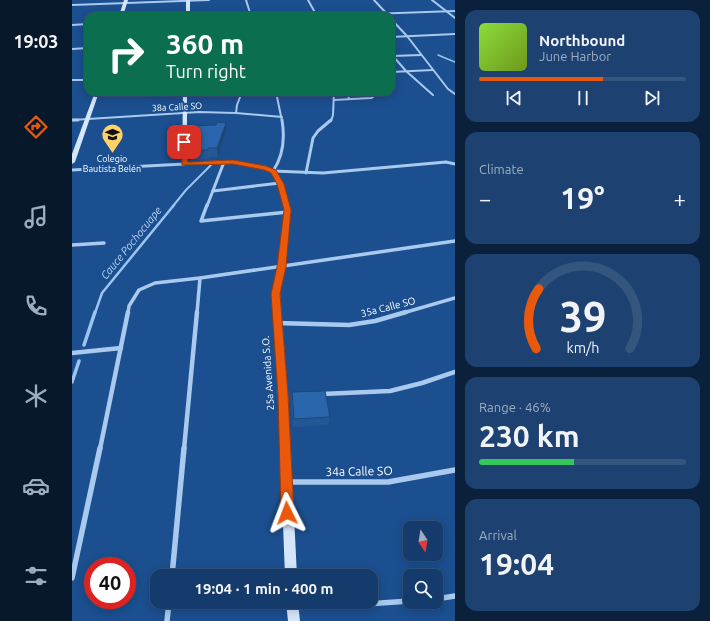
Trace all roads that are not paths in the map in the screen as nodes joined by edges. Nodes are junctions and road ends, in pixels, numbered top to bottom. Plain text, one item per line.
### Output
1 (188, 0) edge
2 (209, 0) edge
3 (246, 0) edge
4 (308, 0) edge
5 (374, 0) edge
6 (432, 0) edge
7 (126, 1) edge
8 (72, 5) edge
9 (446, 11) junction
10 (455, 11) edge
11 (122, 12) edge
12 (188, 12) edge
13 (250, 12) edge
14 (315, 12) edge
15 (385, 12) edge
16 (395, 14) edge
17 (455, 18) edge
18 (395, 23) edge
19 (84, 24) edge
20 (72, 25) edge
21 (455, 34) edge
22 (407, 36) junction
23 (395, 37) edge
24 (84, 48) edge
25 (72, 49) edge
26 (421, 55) junction
27 (395, 56) edge
28 (395, 59) edge
29 (434, 70) junction
30 (406, 71) junction
31 (395, 72) edge
32 (72, 80) edge
33 (84, 80) edge
34 (455, 94) edge
35 (433, 95) dead end
36 (96, 96) edge
37 (185, 96) edge
38 (240, 96) edge
39 (277, 96) edge
40 (334, 96) edge
41 (348, 96) edge
42 (373, 96) edge
43 (349, 99) junction
44 (334, 100) junction
45 (236, 113) junction
46 (184, 114) junction
47 (282, 117) junction
48 (88, 119) junction
49 (72, 120) edge
50 (72, 162) edge
51 (224, 162) junction
52 (184, 164) junction
53 (455, 164) edge
54 (72, 170) edge
55 (273, 171) junction
56 (306, 173) junction
57 (280, 184) junction
58 (213, 191) junction
59 (288, 212) junction
60 (455, 241) edge
61 (104, 243) dead end
62 (72, 245) edge
63 (281, 267) junction
64 (200, 278) junction
65 (455, 298) edge
66 (277, 323) junction
67 (121, 348) junction
68 (72, 353) edge
69 (455, 372) edge
70 (314, 394) edge
71 (455, 470) edge
72 (286, 482) junction
73 (173, 569) edge
74 (291, 569) edge
75 (72, 578) edge
76 (455, 596) edge
77 (443, 599) edge
78 (403, 601) edge
79 (378, 603) edge
80 (168, 609) edge
81 (293, 609) edge
82 (167, 621) edge
83 (294, 621) edge

1 - 2 street
1 - 7 street
1 - 12 street
3 - 13 street
4 - 14 street
5 - 15 street
6 - 9 street
7 - 8 street
7 - 11 street
9 - 10 street
9 - 16 street
9 - 17 street
18 - 22 street
19 - 20 street
21 - 22 street
22 - 23 street
22 - 26 street
24 - 25 street
26 - 27 street
26 - 29 street
28 - 30 street
29 - 30 street
29 - 34 street
30 - 31 street
30 - 35 street
32 - 33 street
36 - 48 street
37 - 46 street
38 - 45 street
39 - 47 street
40 - 44 street
41 - 43 street
42 - 43 street
43 - 44 street
44 - 56 street
45 - 46 street, 38a Calle SO
45 - 47 street, 38a Calle SO
46 - 48 street, 38a Calle SO
46 - 52 street
47 - 55 street
48 - 49 street, 38a Calle SO
48 - 50 street
51 - 52 street
51 - 55 street
51 - 58 street
52 - 54 street
53 - 56 street
55 - 56 street
55 - 57 street, 25a Avenida S.O.
57 - 58 street
57 - 59 street, 25a Avenida S.O.
58 - 59 street
59 - 63 street, 25a Avenida S.O.
60 - 63 street
61 - 62 street
63 - 64 street
63 - 66 street, 25a Avenida S.O.
64 - 67 street
64 - 73 street
65 - 66 street, 35a Calle SO
66 - 72 street, 25a Avenida S.O.
67 - 68 street
67 - 75 street
69 - 70 street
71 - 72 street, 34a Calle SO
72 - 74 street, 25a Avenida S.O.
76 - 77 street
78 - 79 street
80 - 82 street
81 - 83 street

